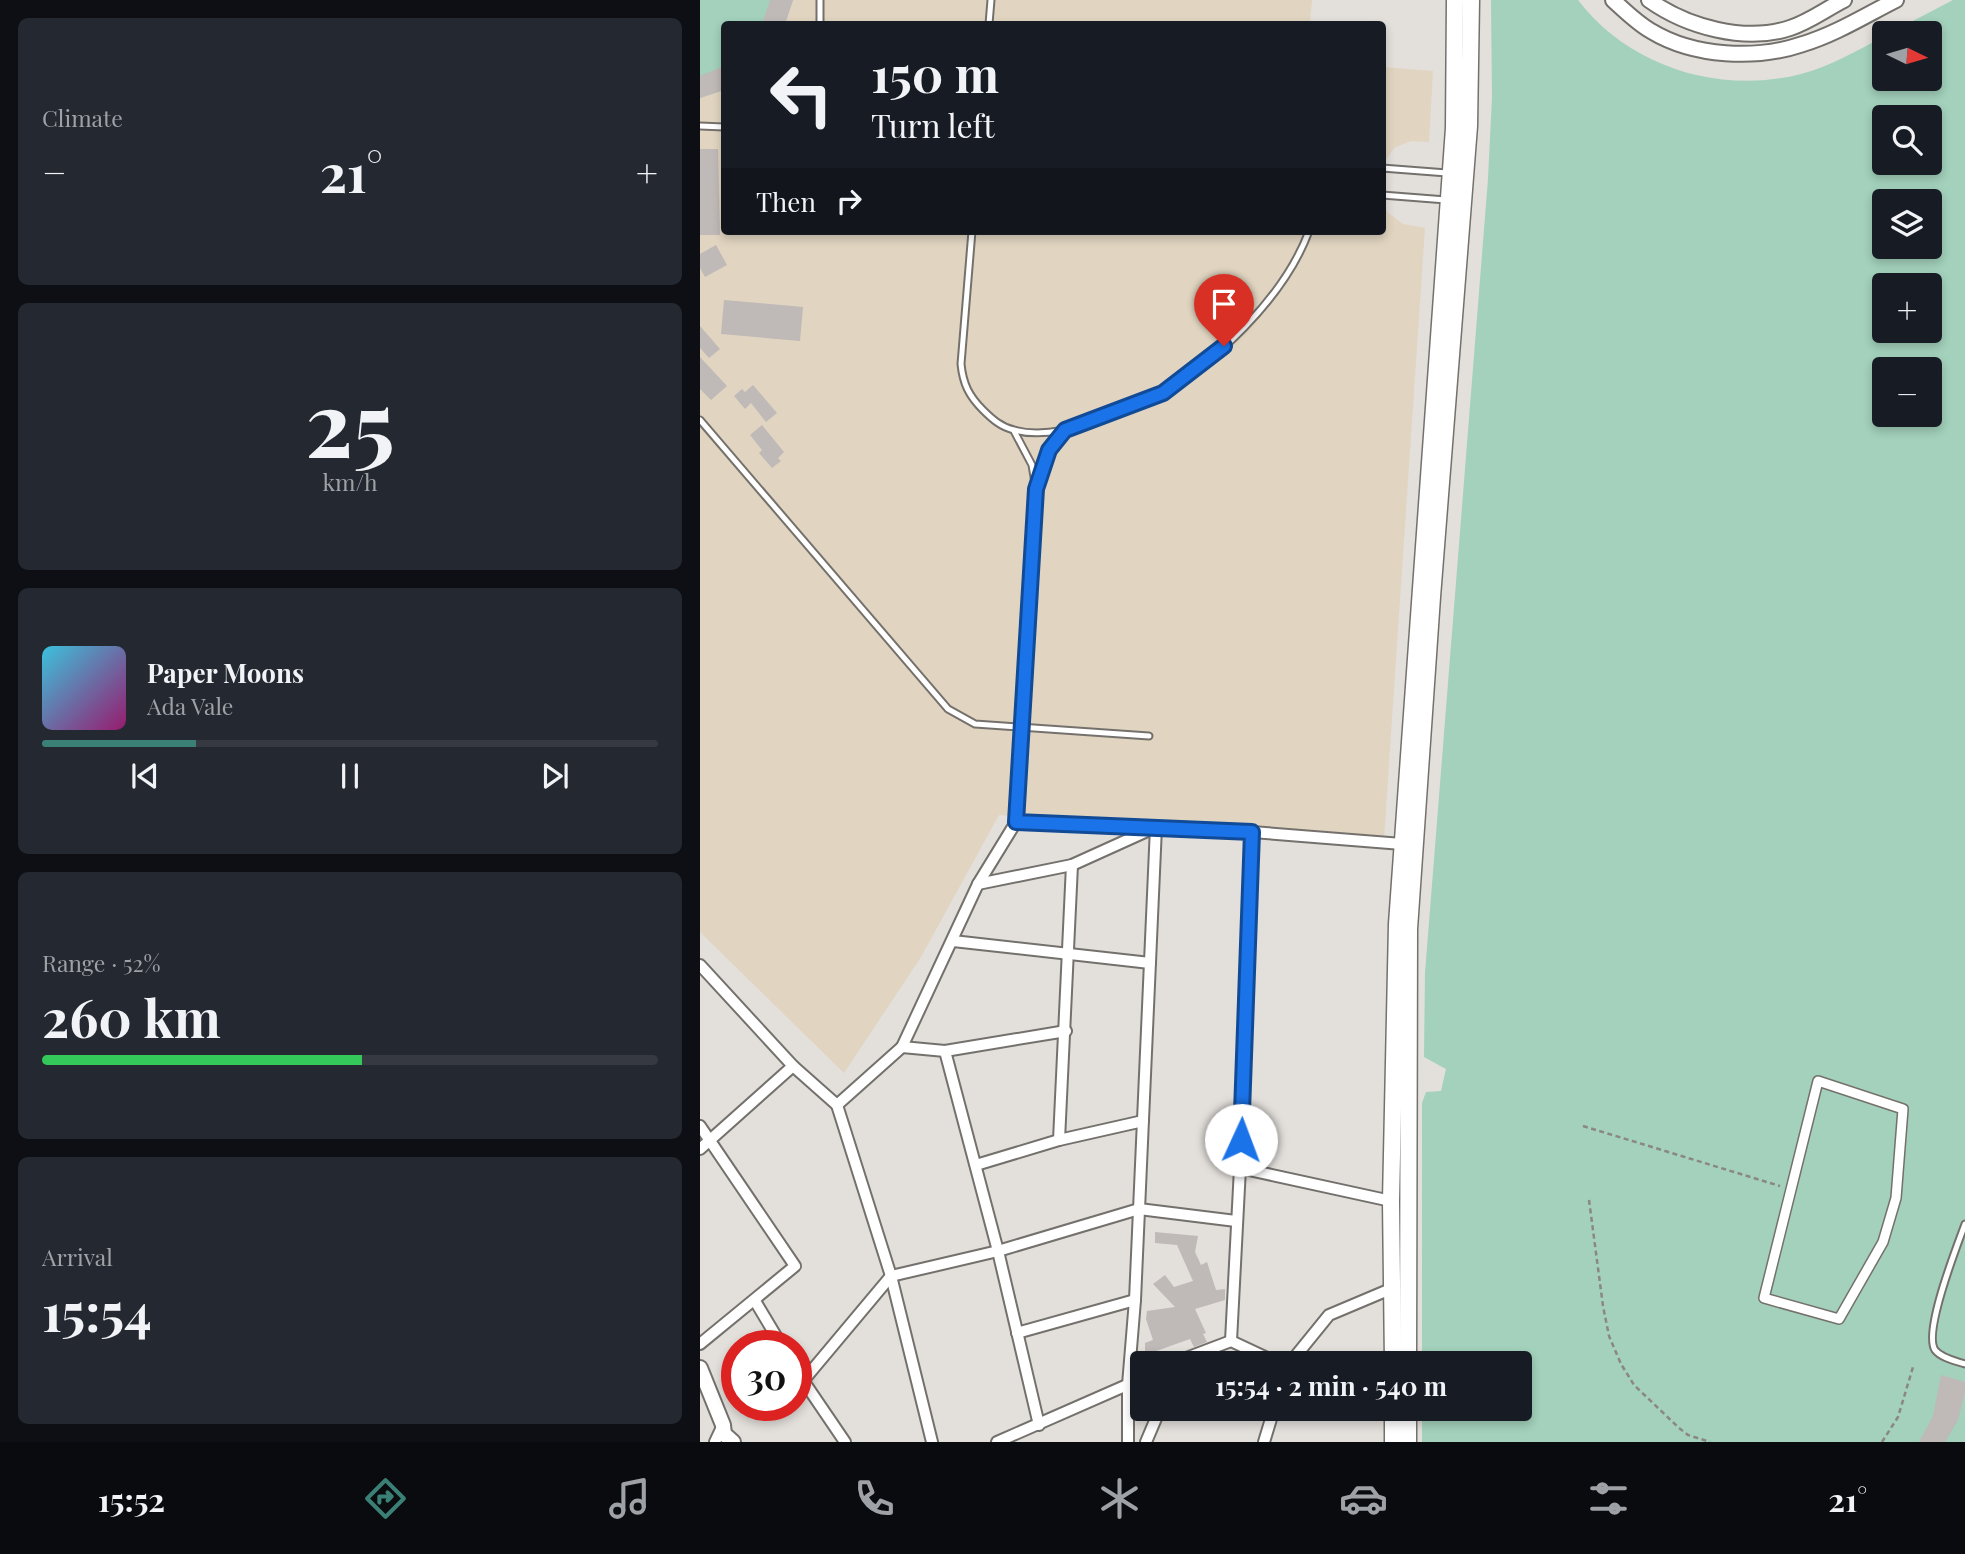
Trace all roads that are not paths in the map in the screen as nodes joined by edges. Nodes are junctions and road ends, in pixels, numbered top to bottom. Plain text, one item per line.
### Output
1 (820, 0) edge
2 (991, 0) edge
3 (1455, 0) edge
4 (1471, 0) edge
5 (1613, 0) edge
6 (1649, 0) edge
7 (1844, 0) edge
8 (1896, 0) edge
9 (820, 21) edge
10 (989, 21) edge
11 (700, 126) edge
12 (721, 127) edge
13 (1386, 168) edge
14 (1450, 174) junction
15 (1386, 195) edge
16 (1448, 200) junction
17 (972, 235) edge
18 (1307, 235) edge
19 (700, 420) edge
20 (1014, 430) junction
21 (1065, 430) junction
22 (1036, 489) junction
23 (1021, 728) junction
24 (1149, 736) dead end
25 (1016, 822) junction
26 (1156, 827) junction
27 (1252, 832) junction
28 (1402, 844) junction
29 (1072, 864) junction
30 (978, 884) junction
31 (953, 942) junction
32 (1069, 956) junction
33 (1150, 963) junction
34 (700, 965) edge
35 (1066, 1031) junction
36 (902, 1047) junction
37 (944, 1051) junction
38 (793, 1066) junction
39 (836, 1105) junction
40 (1143, 1121) junction
41 (700, 1126) edge
42 (711, 1139) junction
43 (1059, 1140) junction
44 (700, 1149) edge
45 (976, 1165) junction
46 (1240, 1168) junction
47 (1391, 1201) junction
48 (1139, 1209) junction
49 (1236, 1221) junction
50 (1965, 1224) edge
51 (998, 1251) junction
52 (891, 1276) junction
53 (1393, 1288) junction
54 (1135, 1300) junction
55 (755, 1301) junction
56 (1839, 1319) joint
57 (772, 1330) edge
58 (1017, 1333) junction
59 (1231, 1341) junction
60 (700, 1344) edge
61 (1206, 1351) edge
62 (1252, 1351) edge
63 (1300, 1351) edge
64 (1393, 1351) edge
65 (1408, 1351) edge
66 (1965, 1364) edge
67 (700, 1368) edge
68 (812, 1370) edge
69 (1128, 1385) junction
70 (812, 1394) edge
71 (1155, 1421) edge
72 (1270, 1421) edge
73 (1393, 1421) edge
74 (1408, 1421) edge
75 (723, 1425) junction
76 (1040, 1425) junction
77 (715, 1442) edge
78 (733, 1442) edge
79 (845, 1442) edge
80 (932, 1442) edge
81 (997, 1442) edge
82 (1128, 1442) edge
83 (1146, 1442) edge
84 (1264, 1442) edge
85 (1393, 1442) edge
86 (1408, 1442) edge

1 - 9 lane
2 - 10 lane
3 - 14 main road
4 - 65 main road
5 - 8 street
6 - 7 street
11 - 12 lane
13 - 14 lane
14 - 16 main road
15 - 16 lane
16 - 28 main road
17 - 20 lane
18 - 21 lane
19 - 23 lane
20 - 21 lane
20 - 22 lane
21 - 22 lane
22 - 23 lane
23 - 24 lane
23 - 25 lane
25 - 26 street
25 - 30 street
26 - 27 street
26 - 29 street
26 - 33 street
27 - 28 street
27 - 46 street
28 - 47 main road
29 - 30 street
29 - 32 street
30 - 31 street
31 - 32 street
31 - 36 street
32 - 33 street
32 - 35 street
33 - 40 street
34 - 38 street
35 - 37 street
35 - 43 street
36 - 37 street
36 - 39 street
37 - 45 street
38 - 39 street
38 - 42 street
39 - 52 street
40 - 43 street
40 - 48 street
41 - 42 street
42 - 44 street
42 - 55 street
43 - 45 street
45 - 51 street
46 - 47 street
46 - 49 street
47 - 53 main road
48 - 49 street
48 - 51 street
48 - 54 street
49 - 59 street
50 - 66 lane
51 - 52 street
51 - 58 street
52 - 68 street
52 - 80 street
53 - 63 street
53 - 64 main road
54 - 58 street
54 - 69 street
55 - 57 street
55 - 60 street
56 - 56 street
58 - 76 street
59 - 61 street
59 - 62 street
67 - 75 street
69 - 76 street
69 - 82 street
70 - 79 street
71 - 83 street
72 - 84 street
73 - 85 main road
74 - 86 main road
75 - 77 street
75 - 78 street
76 - 81 street

